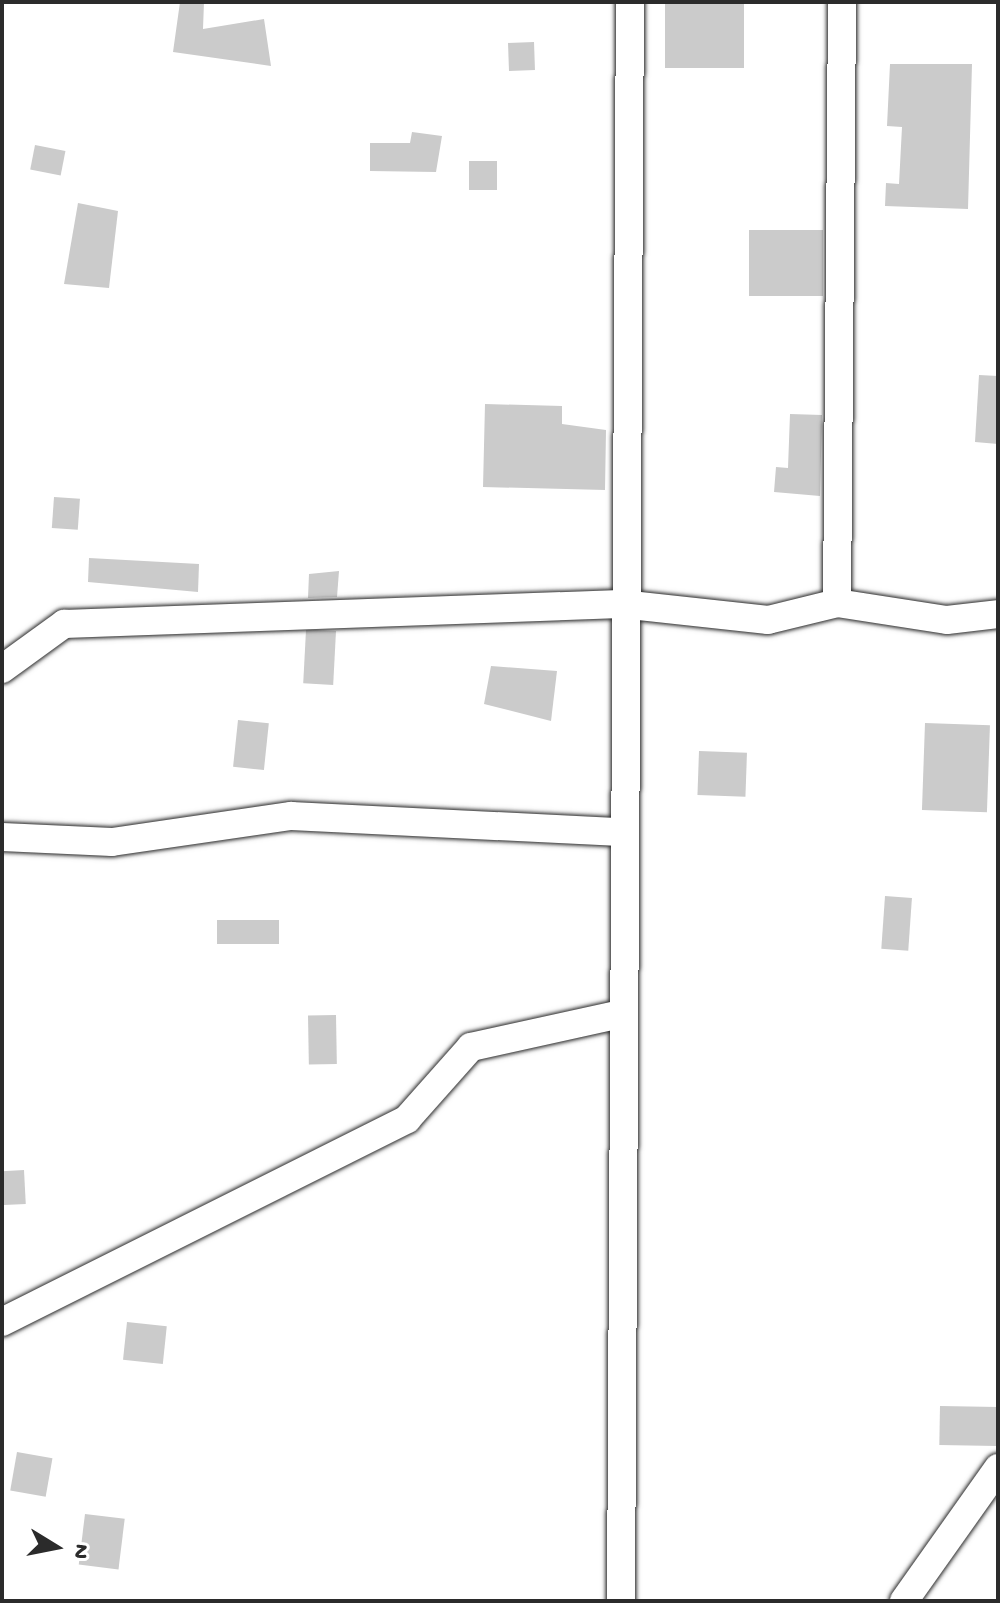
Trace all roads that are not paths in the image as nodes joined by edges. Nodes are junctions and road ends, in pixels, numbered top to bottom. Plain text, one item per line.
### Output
1 (630, 2) edge
2 (842, 2) edge
3 (837, 603) junction
4 (621, 604) junction
5 (998, 614) edge
6 (2, 669) edge
7 (621, 832) junction
8 (2, 837) edge
9 (621, 1014) junction
10 (2, 1322) edge
11 (998, 1468) edge
12 (621, 1601) edge
13 (904, 1601) edge

1 - 4 street
2 - 3 street
3 - 4 street
3 - 5 street
4 - 6 street
4 - 7 street
7 - 8 street
7 - 9 street
9 - 10 street
9 - 12 street
11 - 13 street

